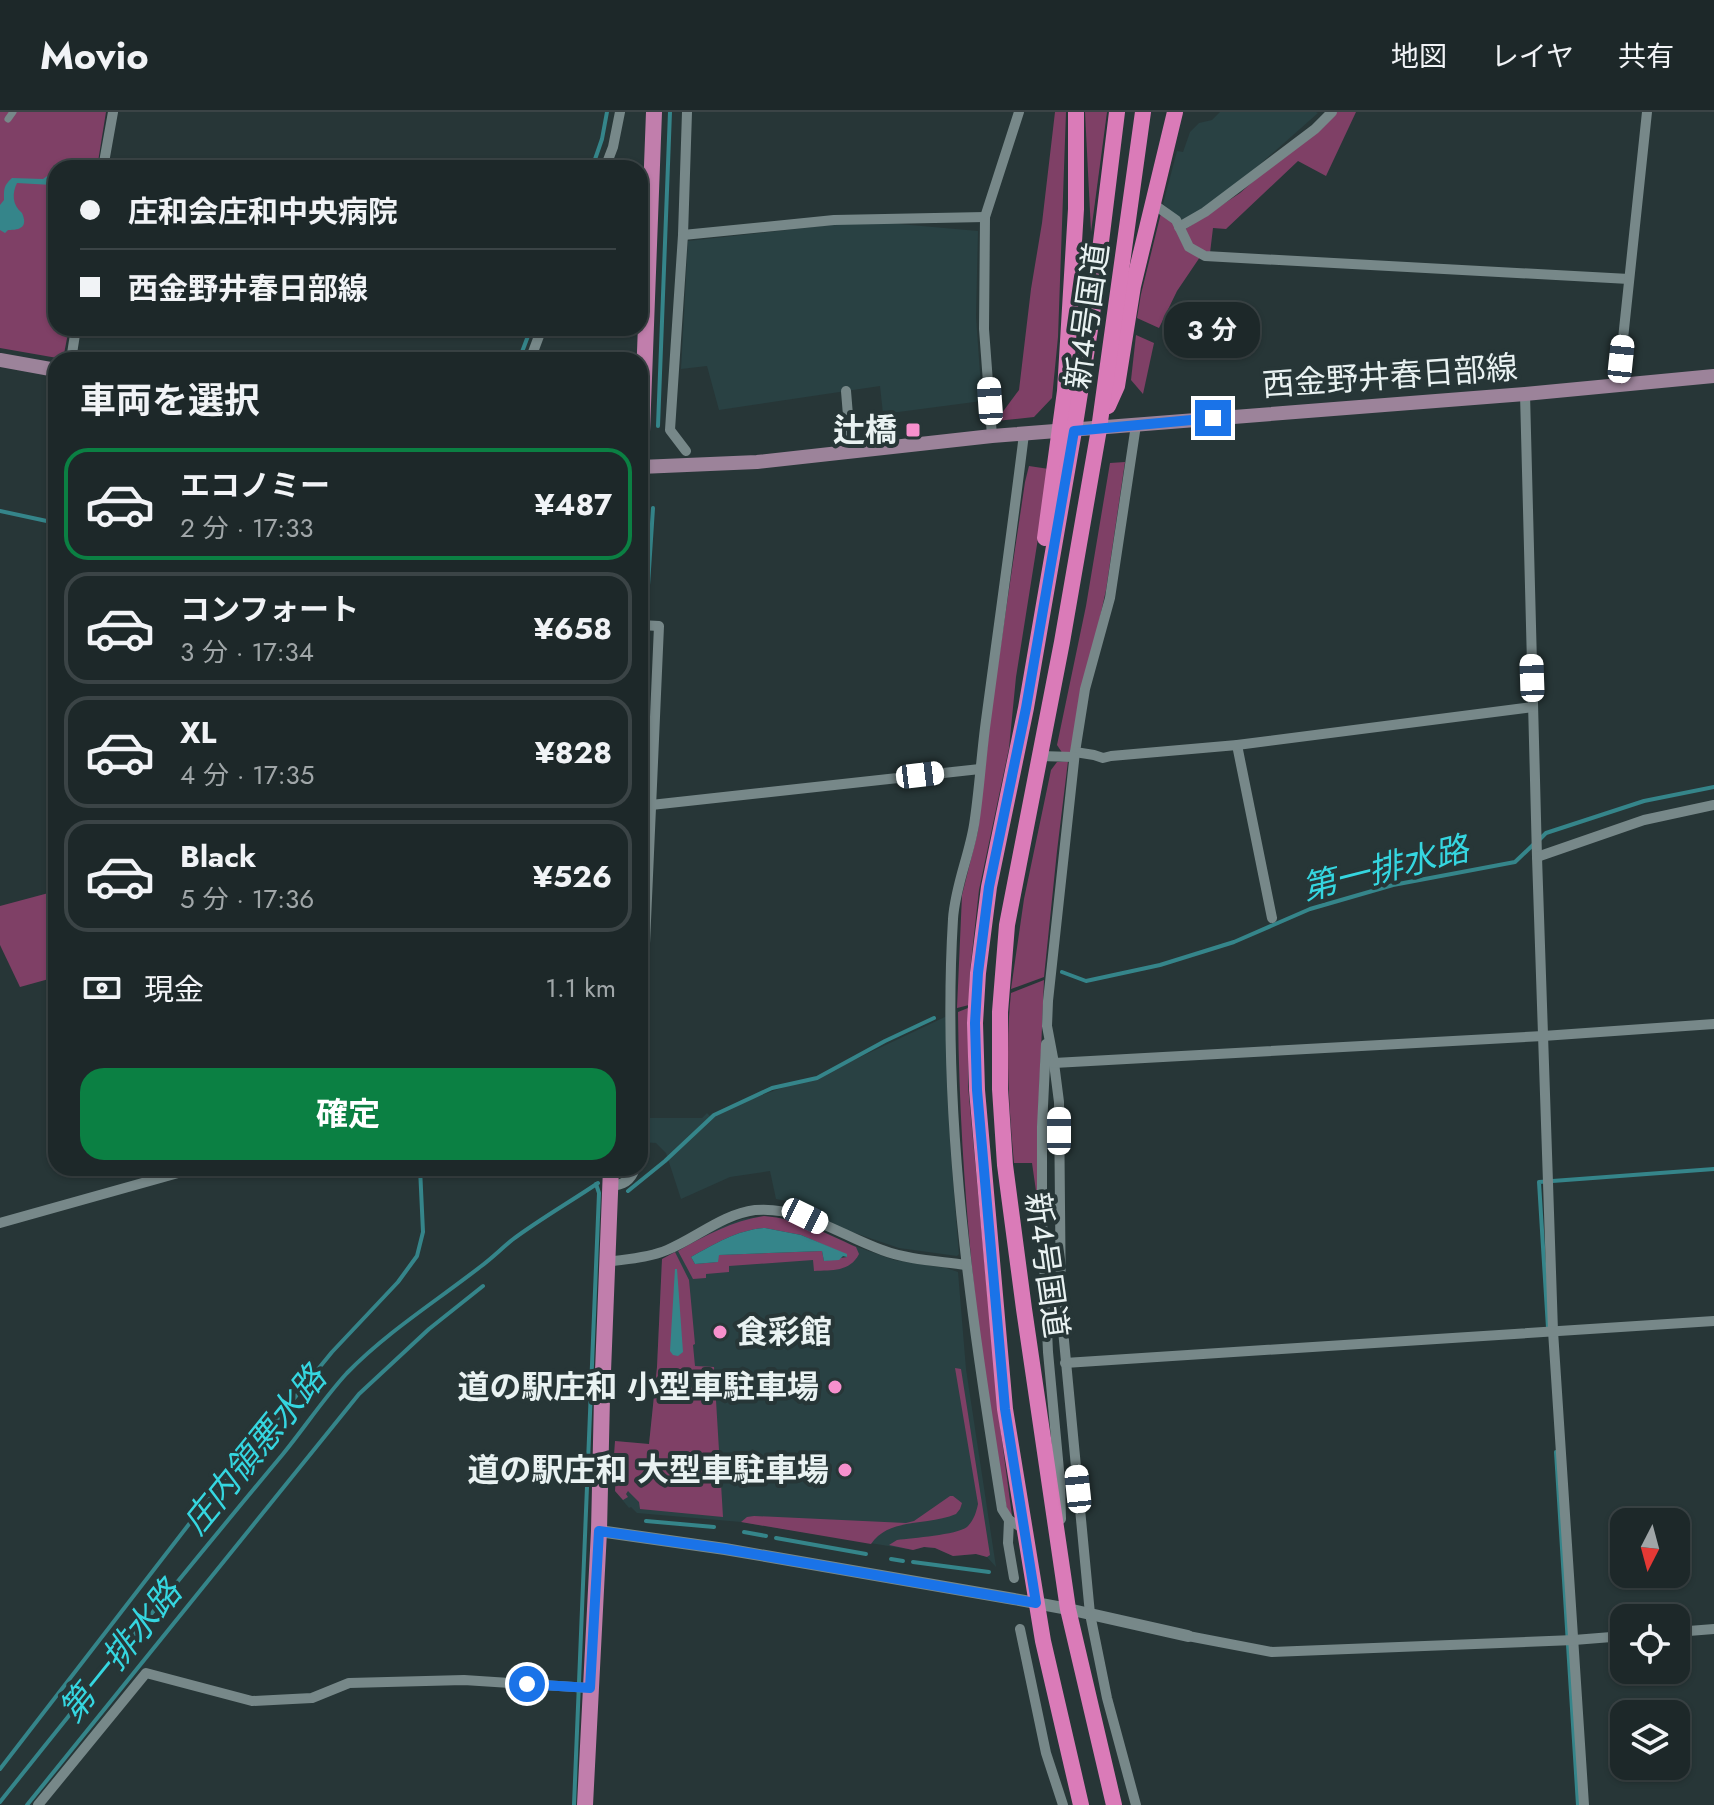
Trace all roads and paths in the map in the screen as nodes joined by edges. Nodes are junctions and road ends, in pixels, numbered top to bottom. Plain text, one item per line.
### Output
1 (113, 112) edge
2 (620, 112) edge
3 (654, 112) edge
4 (687, 112) edge
5 (1019, 112) edge
6 (1076, 112) edge
7 (1117, 112) edge
8 (1143, 112) edge
9 (1175, 112) edge
10 (1332, 112) edge
11 (1647, 112) edge
12 (104, 160) edge
13 (608, 160) edge
14 (1152, 203) junction
15 (985, 217) junction
16 (1179, 227) junction
17 (683, 235) junction
18 (648, 264) edge
19 (1629, 279) junction
20 (0, 360) edge
21 (48, 369) edge
22 (1714, 376) edge
23 (1618, 386) junction
24 (846, 391) dead end
25 (1525, 394) junction
26 (1136, 425) junction
27 (1099, 429) junction
28 (1067, 431) junction
29 (1024, 434) junction
30 (992, 436) junction
31 (686, 451) dead end
32 (851, 452) junction
33 (648, 467) edge
34 (648, 625) edge
35 (1533, 707) junction
36 (1237, 745) junction
37 (1074, 754) junction
38 (1040, 756) junction
39 (980, 769) junction
40 (648, 777) edge
41 (648, 805) edge
42 (1714, 805) edge
43 (1537, 857) junction
44 (1272, 918) dead end
45 (1714, 1024) edge
46 (1047, 1026) junction
47 (1543, 1036) junction
48 (1054, 1063) junction
49 (167, 1176) edge
50 (611, 1176) edge
51 (632, 1176) edge
52 (610, 1186) junction
53 (0, 1223) edge
54 (924, 1259) junction
55 (607, 1262) junction
56 (966, 1265) junction
57 (924, 1272) dead end
58 (1714, 1321) edge
59 (1553, 1331) junction
60 (1065, 1363) junction
61 (1016, 1524) junction
62 (599, 1531) junction
63 (1059, 1546) junction
64 (1014, 1578) dead end
65 (1036, 1603) junction
66 (1068, 1609) junction
67 (1090, 1614) junction
68 (1020, 1629) dead end
69 (1714, 1629) edge
70 (1690, 1631) edge
71 (1188, 1636) joint
72 (1610, 1637) edge
73 (1574, 1640) junction
74 (590, 1688) junction
75 (1087, 1694) junction
76 (1107, 1698) junction
77 (1071, 1802) edge
78 (38, 1805) edge
79 (585, 1805) edge
80 (1114, 1805) edge
81 (1136, 1805) edge
82 (1584, 1805) edge

1 - 12 street
2 - 13 street
3 - 18 main road
4 - 17 street
5 - 15 street
6 - 28 highway
7 - 28 highway, 新4号国道
8 - 27 highway, 新4号国道
9 - 14 highway
10 - 16 street
11 - 19 street
14 - 16 street
14 - 27 highway
15 - 17 street
15 - 30 street
16 - 19 street
17 - 31 street
19 - 23 street
20 - 21 main road
22 - 23 main road, 西金野井春日部線
23 - 25 main road, 西金野井春日部線
24 - 32 street
25 - 26 main road, 西金野井春日部線
25 - 35 street
26 - 27 main road, 西金野井春日部線
26 - 37 street
27 - 28 main road, 西金野井春日部線
27 - 38 highway, 新4号国道
28 - 29 main road, 西金野井春日部線
28 - 61 highway, 新4号国道
29 - 30 main road, 西金野井春日部線
29 - 39 street
30 - 32 main road, 西金野井春日部線
32 - 33 main road, 西金野井春日部線
34 - 40 street
35 - 36 street
35 - 43 street
36 - 37 street
36 - 44 street
37 - 38 street
37 - 46 street
38 - 63 highway, 新4号国道
39 - 41 street
39 - 56 street
42 - 43 street
43 - 47 street
45 - 47 street
46 - 48 street
46 - 63 street
47 - 48 street
47 - 59 street
48 - 60 street
49 - 53 street
50 - 52 main road
51 - 52 street
52 - 55 main road
54 - 55 street
54 - 56 street
54 - 57 street
55 - 62 main road
56 - 61 street
58 - 59 street
59 - 60 street
59 - 73 street
60 - 67 street
61 - 64 street
61 - 65 highway, 新4号国道
62 - 65 street
62 - 74 main road
63 - 66 highway, 新4号国道
65 - 66 street
65 - 77 highway, 新4号国道
66 - 67 street
66 - 75 highway, 新4号国道
67 - 71 street
67 - 76 street
68 - 77 street
69 - 70 street
71 - 73 street
72 - 73 street
73 - 82 street
74 - 78 street
74 - 79 main road
75 - 76 street
75 - 80 highway, 新4号国道
76 - 81 street

